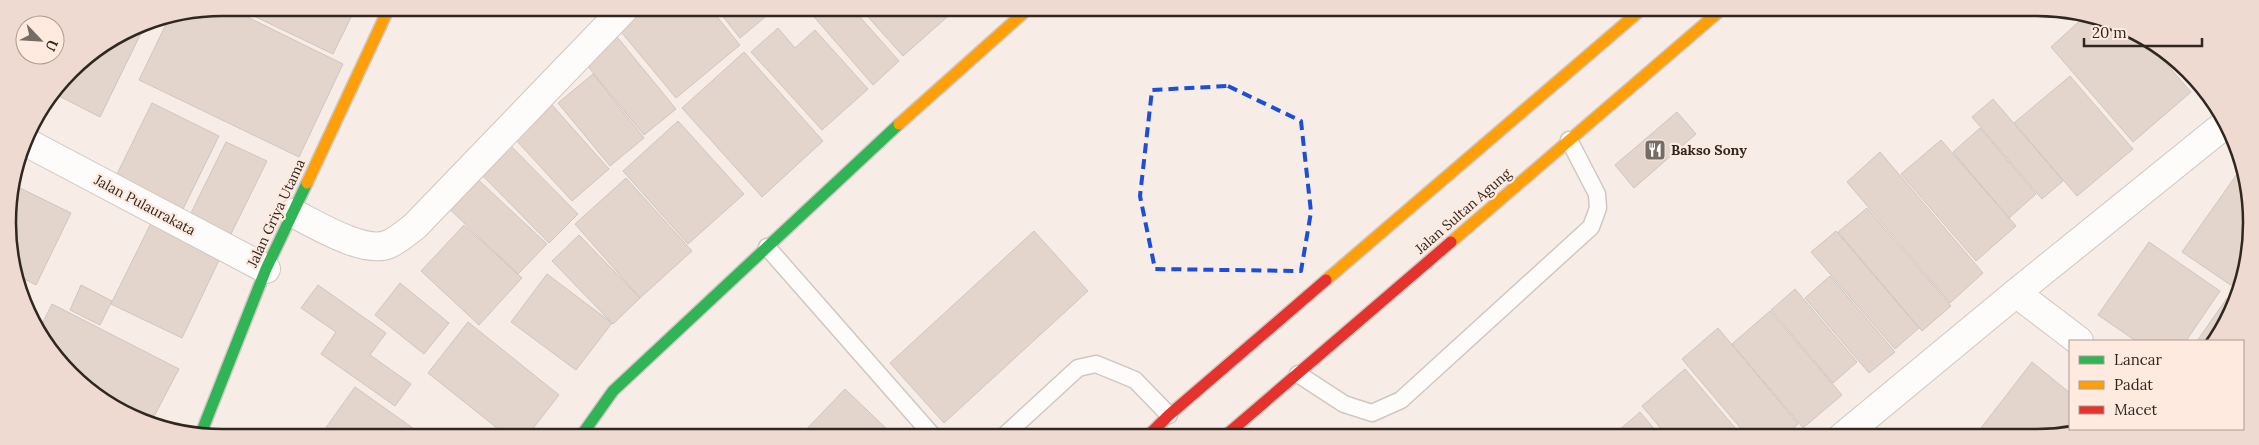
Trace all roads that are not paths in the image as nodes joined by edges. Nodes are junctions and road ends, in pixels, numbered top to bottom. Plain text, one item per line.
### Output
1 (385, 16) edge
2 (617, 16) edge
3 (1020, 16) edge
4 (1634, 16) edge
5 (1714, 16) edge
6 (2220, 128) edge
7 (1569, 140) junction
8 (32, 145) edge
9 (292, 213) junction
10 (767, 247) junction
11 (266, 269) junction
12 (2016, 293) junction
13 (2078, 340) edge
14 (1298, 374) junction
15 (1169, 415) junction
16 (203, 428) edge
17 (586, 429) edge
18 (927, 429) edge
19 (1012, 429) edge
20 (1155, 429) edge
21 (1233, 429) edge
22 (1852, 429) edge

1 - 9 main road, Jalan Griya Utama
2 - 9 street
3 - 10 main road
4 - 15 main road
5 - 7 main road, Jalan Sultan Agung
6 - 12 street
7 - 14 main road, Jalan Sultan Agung
7 - 14 lane
8 - 11 street, Jalan Pulaurakata
9 - 11 main road, Jalan Griya Utama
10 - 17 main road
10 - 18 lane
11 - 16 main road, Jalan Griya Utama
12 - 13 street
12 - 22 street
14 - 21 main road, Jalan Sultan Agung
15 - 19 lane
15 - 20 main road

